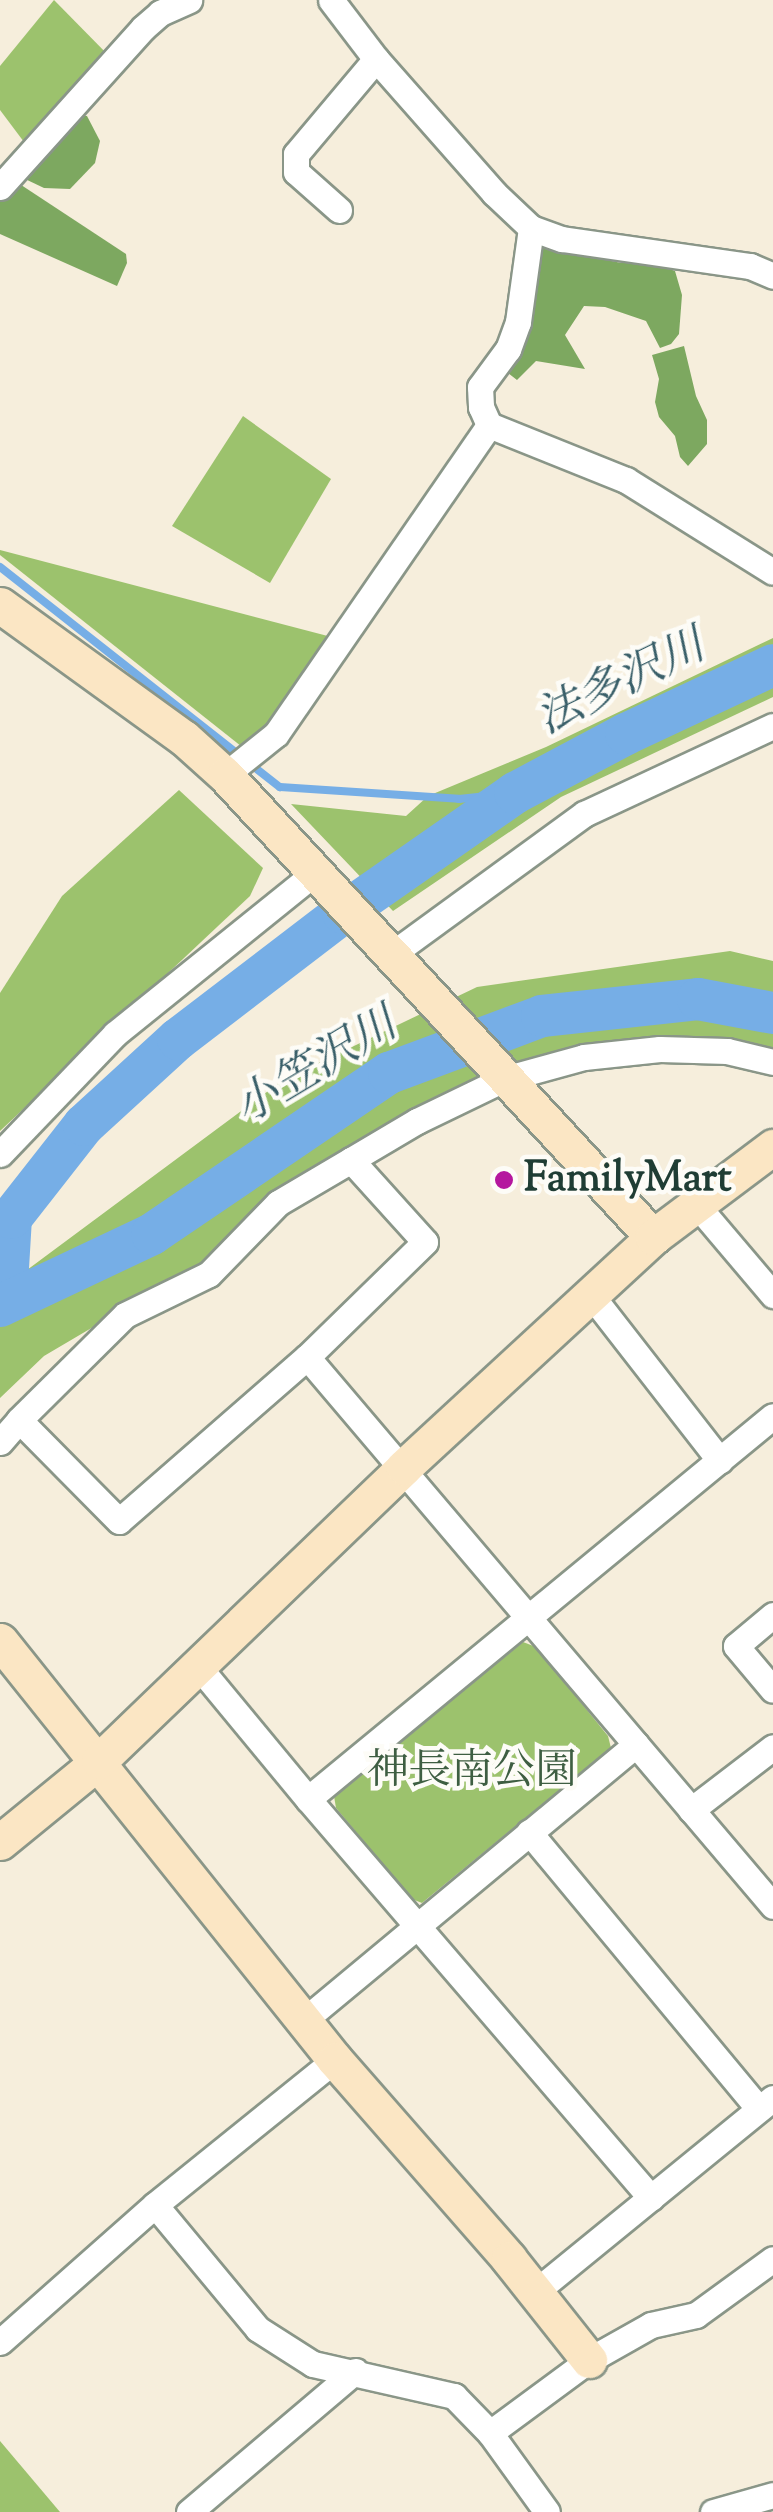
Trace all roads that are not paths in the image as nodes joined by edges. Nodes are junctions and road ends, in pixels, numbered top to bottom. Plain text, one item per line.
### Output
1 (189, 0) edge
2 (331, 0) edge
3 (376, 59) junction
4 (0, 187) edge
5 (339, 210) dead end
6 (531, 228) junction
7 (773, 276) edge
8 (489, 426) junction
9 (773, 572) edge
10 (0, 605) edge
11 (773, 726) edge
12 (225, 774) junction
13 (321, 877) junction
14 (383, 944) junction
15 (773, 1062) edge
16 (502, 1076) junction
17 (773, 1146) edge
18 (0, 1154) edge
19 (350, 1160) junction
20 (695, 1203) junction
21 (653, 1238) junction
22 (591, 1295) junction
23 (773, 1295) edge
24 (307, 1358) junction
25 (19, 1420) junction
26 (771, 1422) edge
27 (0, 1442) edge
28 (720, 1461) junction
29 (404, 1468) junction
30 (773, 1615) edge
31 (528, 1620) junction
32 (0, 1641) edge
33 (198, 1666) junction
34 (773, 1690) edge
35 (636, 1745) junction
36 (773, 1746) edge
37 (99, 1761) junction
38 (308, 1799) junction
39 (692, 1810) junction
40 (529, 1832) junction
41 (0, 1842) edge
42 (773, 1906) edge
43 (419, 1924) junction
44 (303, 2020) junction
45 (335, 2060) junction
46 (766, 2104) edge
47 (651, 2198) junction
48 (155, 2205) junction
49 (773, 2260) edge
50 (536, 2292) junction
51 (4, 2330) edge
52 (589, 2360) junction
53 (354, 2371) junction
54 (490, 2433) junction
55 (773, 2495) edge
56 (189, 2512) edge
57 (546, 2512) edge
58 (713, 2512) edge

1 - 4 street
2 - 3 street
3 - 5 street
3 - 6 street
6 - 7 street
6 - 8 street
8 - 9 street
8 - 12 street
10 - 12 street
11 - 14 street
12 - 13 street
13 - 14 street
13 - 18 street
14 - 16 street
15 - 16 street
16 - 19 street
16 - 21 street
17 - 20 street
19 - 24 street
19 - 25 street
20 - 21 street
20 - 23 street
21 - 22 street
22 - 28 street
22 - 29 street
24 - 25 street
24 - 29 street
25 - 27 street
26 - 28 street
28 - 31 street
29 - 31 street
29 - 33 street
30 - 34 street
31 - 35 street
31 - 38 street
32 - 37 street
33 - 37 street
33 - 38 street
35 - 39 street
35 - 40 street
36 - 39 street
37 - 41 street
37 - 44 street
38 - 43 street
39 - 42 street
40 - 43 street
40 - 46 street
43 - 44 street
43 - 47 street
44 - 45 street
45 - 48 street
45 - 50 street
46 - 47 street
47 - 50 street
48 - 51 street
48 - 53 street
49 - 52 street
50 - 52 street
52 - 54 street
53 - 54 street
53 - 56 street
54 - 57 street
55 - 58 street

